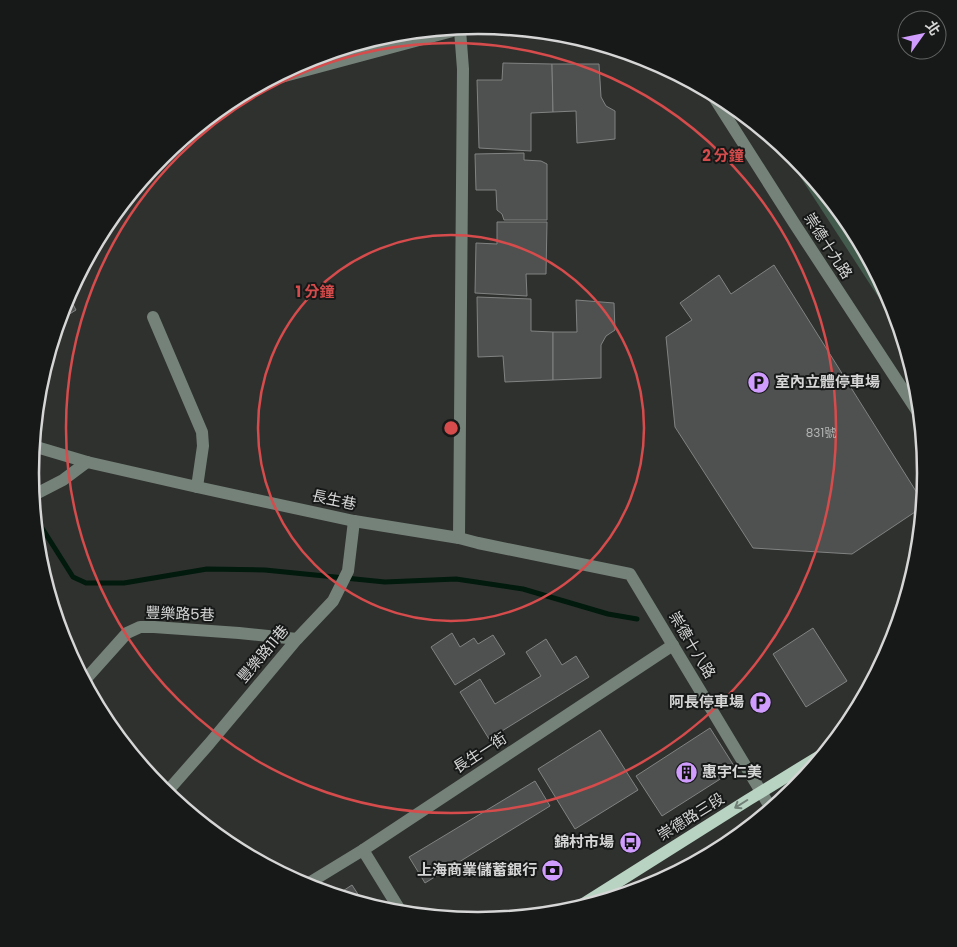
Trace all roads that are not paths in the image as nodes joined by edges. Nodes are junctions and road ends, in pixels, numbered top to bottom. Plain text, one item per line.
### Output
1 (460, 35) edge
2 (421, 38) edge
3 (358, 51) edge
4 (344, 55) edge
5 (328, 60) edge
6 (719, 106) edge
7 (152, 317) dead end
8 (912, 404) edge
9 (40, 448) edge
10 (87, 462) junction
11 (197, 487) junction
12 (40, 492) edge
13 (354, 521) junction
14 (459, 538) junction
15 (630, 574) joint
16 (297, 639) junction
17 (673, 645) junction
18 (88, 676) edge
19 (810, 762) edge
20 (171, 787) edge
21 (761, 792) junction
22 (768, 804) edge
23 (363, 850) junction
24 (312, 881) edge
25 (596, 897) edge
26 (397, 906) edge

1 - 14 street
2 - 3 street
4 - 5 street
6 - 8 street, 崇德十九路
7 - 11 street
9 - 10 street, 長生巷
10 - 11 street, 長生巷
10 - 12 street
11 - 13 street, 長生巷
13 - 14 street, 長生巷
13 - 16 street, 豐樂路11巷
14 - 15 street, 長生巷
15 - 17 street, 崇德十八路
16 - 18 street, 豐樂路5巷
16 - 20 street, 豐樂路11巷
17 - 21 street, 崇德十八路
17 - 23 street, 長生一街
19 - 21 main road, 崇德路三段
21 - 22 street, 崇德十八路
21 -> 25 main road, 崇德路三段
23 - 24 street, 長生一街
23 - 26 street

